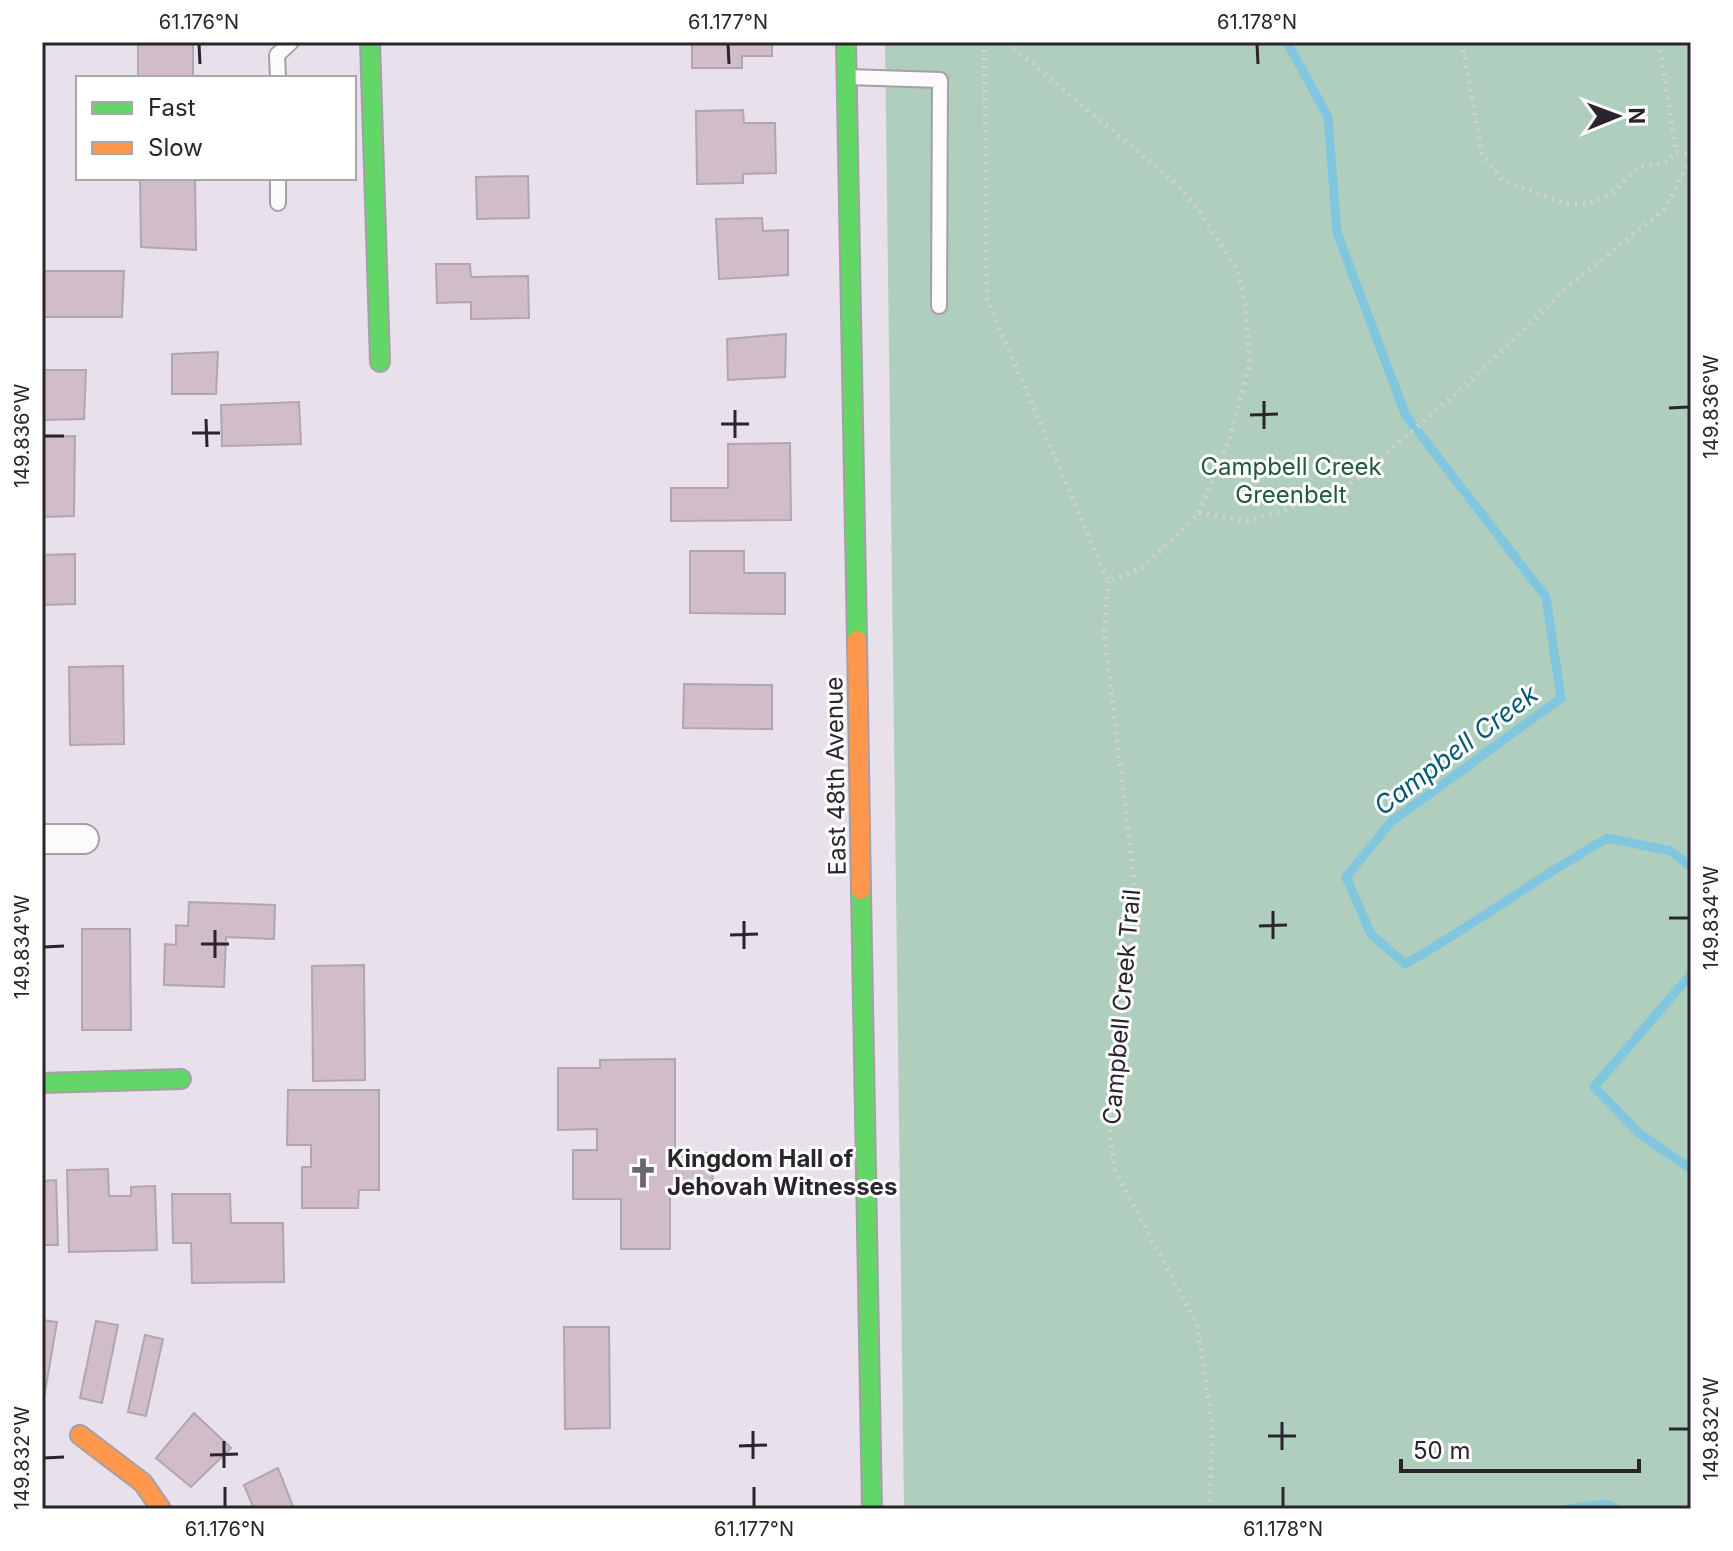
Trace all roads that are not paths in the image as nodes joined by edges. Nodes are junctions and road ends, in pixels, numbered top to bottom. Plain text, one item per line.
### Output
1 (291, 42) edge
2 (370, 42) edge
3 (846, 42) edge
4 (278, 76) edge
5 (846, 77) junction
6 (278, 180) edge
7 (278, 203) dead end
8 (939, 306) dead end
9 (380, 362) dead end
10 (42, 839) edge
11 (84, 839) dead end
12 (181, 1079) dead end
13 (42, 1083) edge
14 (80, 1435) dead end
15 (161, 1509) edge
16 (872, 1509) edge

1 - 4 lane
2 - 9 street
3 - 5 street, East 48th Avenue
5 - 8 lane
5 - 16 street, East 48th Avenue
6 - 7 lane
10 - 11 street
12 - 13 street
14 - 15 street

